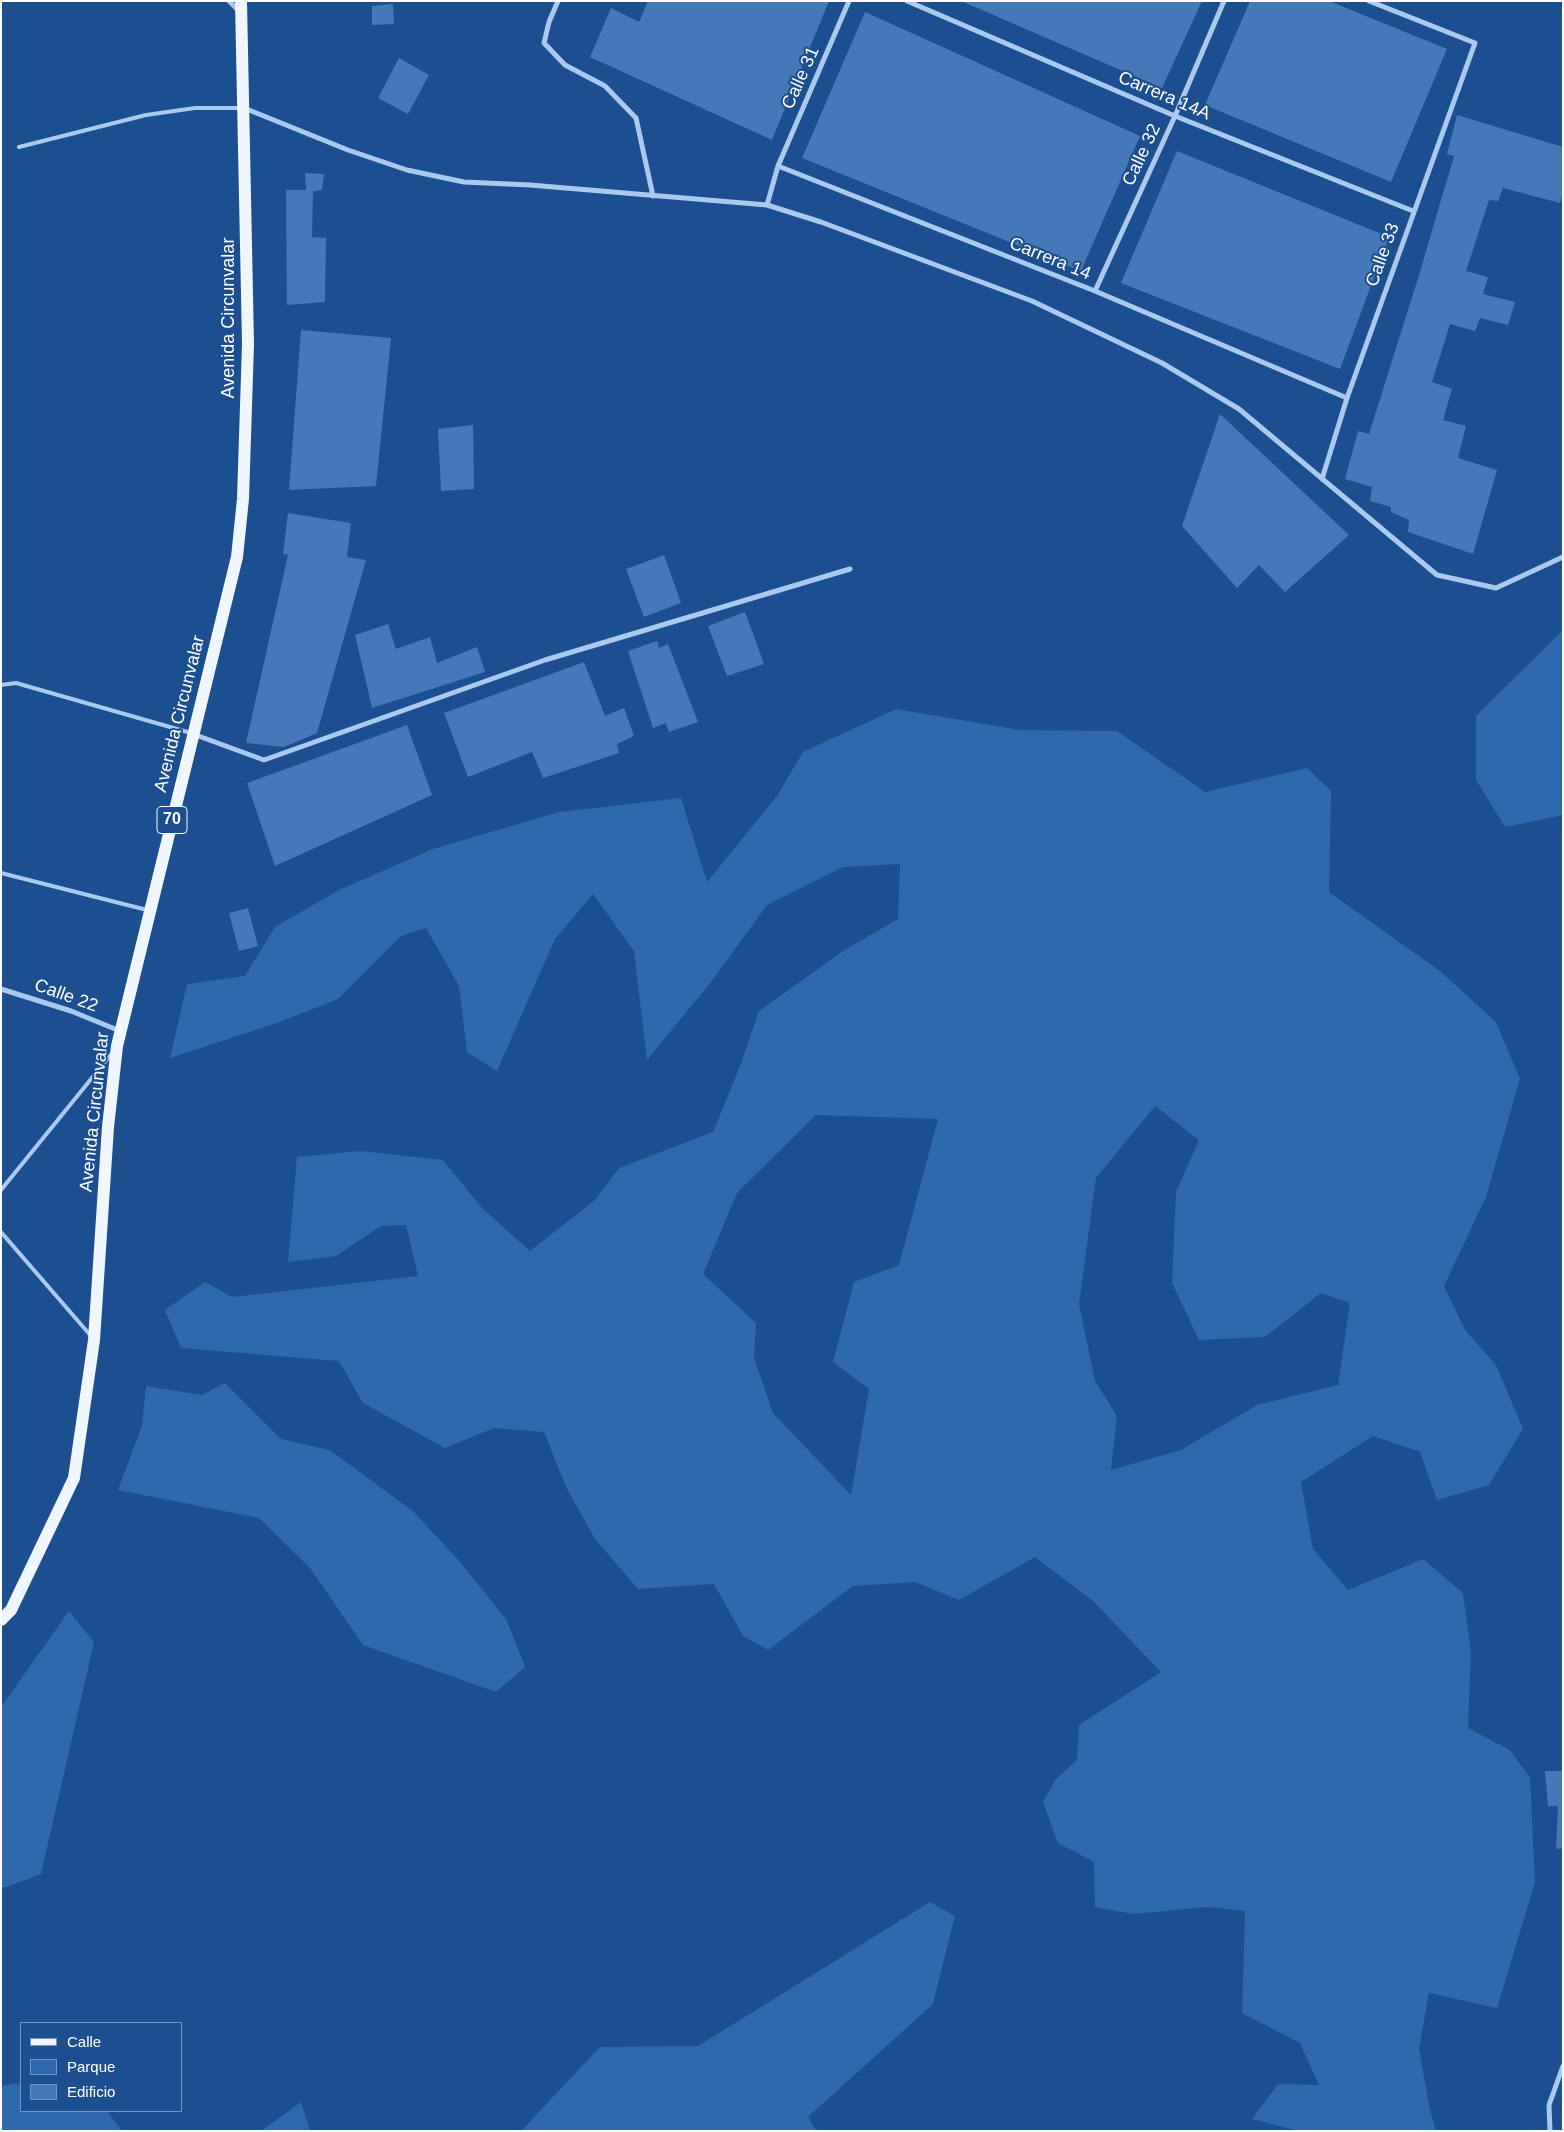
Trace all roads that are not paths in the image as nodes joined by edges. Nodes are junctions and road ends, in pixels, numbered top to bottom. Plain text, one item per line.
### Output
1 (229, 1) edge
2 (558, 1) edge
3 (849, 1) edge
4 (907, 1) edge
5 (1224, 1) edge
6 (1369, 1) edge
7 (241, 7) edge
8 (244, 108) junction
9 (1175, 116) junction
10 (19, 147) dead end
11 (778, 166) junction
12 (653, 196) junction
13 (767, 205) junction
14 (1413, 211) junction
15 (1095, 291) junction
16 (1347, 398) junction
17 (1322, 479) junction
18 (1563, 557) edge
19 (850, 570) dead end
20 (1, 686) edge
21 (193, 733) junction
22 (1, 873) edge
23 (149, 911) junction
24 (1, 989) edge
25 (120, 1031) junction
26 (117, 1046) junction
27 (1, 1190) edge
28 (1, 1232) edge
29 (94, 1340) junction
30 (1, 1620) edge
31 (1563, 2066) edge
32 (1550, 2131) edge

1 - 7 street
2 - 12 street
3 - 11 street, Calle 31
4 - 9 street, Carrera 14A
5 - 9 street, Calle 32
6 - 14 street, Calle 33
7 - 8 main road, Avenida Circunvalar / 70
8 - 10 lane
8 - 12 street
8 - 21 main road, Avenida Circunvalar / 70
9 - 14 street, Carrera 14A
9 - 15 street, Calle 32
11 - 13 street
11 - 15 street, Carrera 14
12 - 13 street
13 - 17 street
14 - 16 street, Calle 33
15 - 16 street, Carrera 14
16 - 17 street, Calle 33
17 - 18 street
19 - 21 street
20 - 21 lane
21 - 23 main road, Avenida Circunvalar / 70
22 - 23 lane
23 - 25 main road, Avenida Circunvalar / 70
24 - 25 street, Calle 22
25 - 26 main road, Avenida Circunvalar / 70
26 - 27 lane
26 - 29 main road, Avenida Circunvalar / 70
28 - 29 lane
29 - 30 main road, Avenida Circunvalar / 70
31 - 32 street

